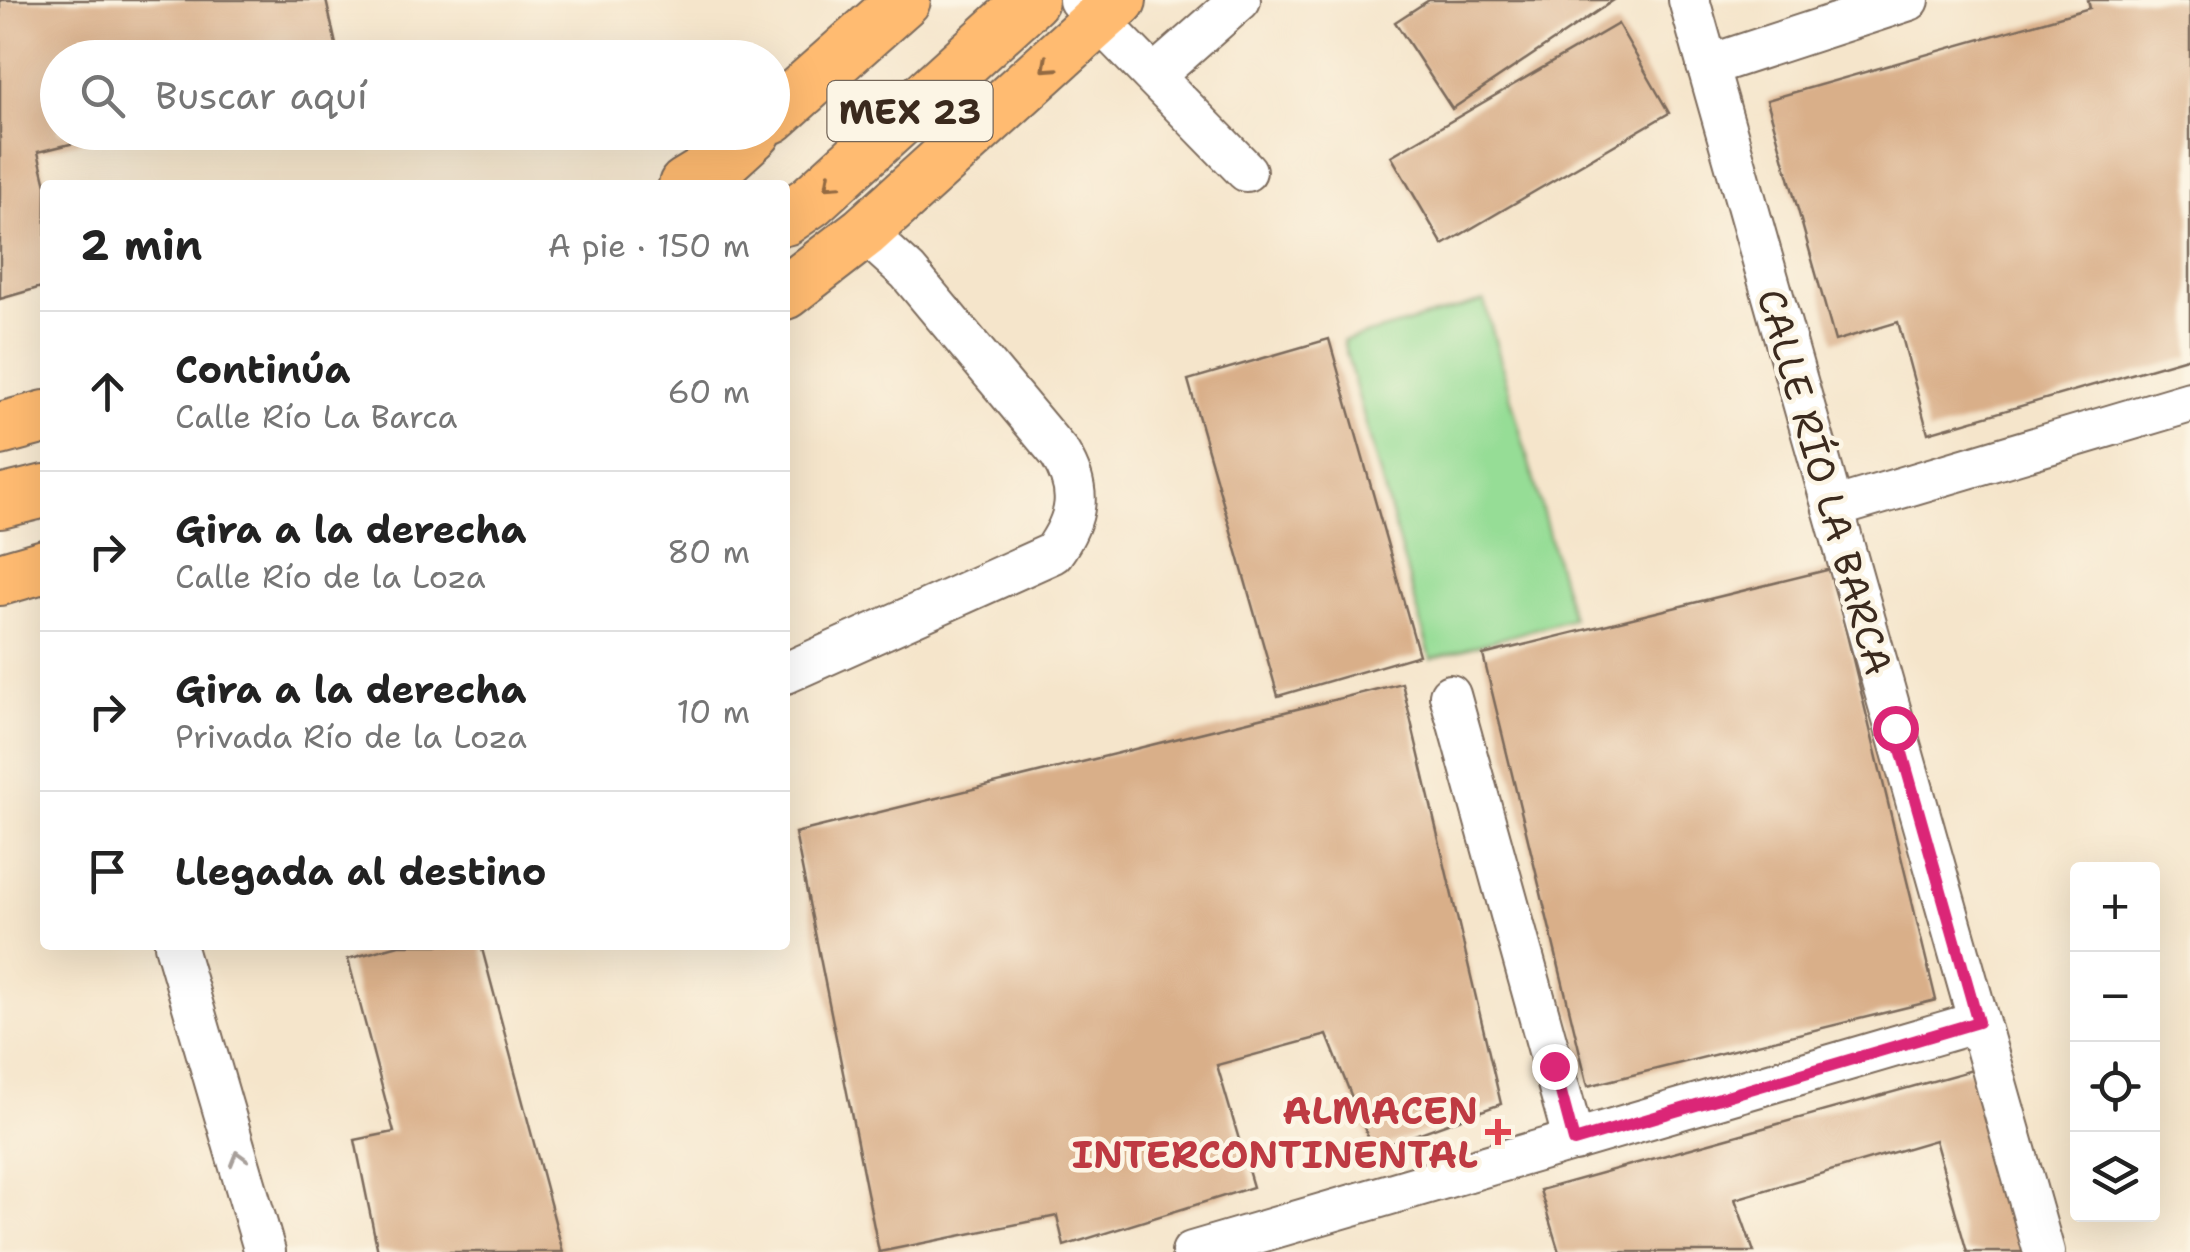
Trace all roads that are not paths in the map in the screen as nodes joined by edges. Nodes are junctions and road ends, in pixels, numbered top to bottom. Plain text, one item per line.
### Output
1 (904, 0) edge
2 (1032, 0) edge
3 (1240, 0) edge
4 (1688, 0) edge
5 (1908, 0) edge
6 (1099, 7) edge
7 (1707, 66) junction
8 (1155, 75) junction
9 (790, 101) edge
10 (735, 150) edge
11 (1246, 171) dead end
12 (693, 180) edge
13 (790, 216) edge
14 (864, 232) junction
15 (790, 289) edge
16 (2190, 402) edge
17 (40, 418) edge
18 (0, 429) edge
19 (40, 492) edge
20 (0, 502) edge
21 (1833, 508) junction
22 (40, 567) edge
23 (0, 579) edge
24 (790, 672) edge
25 (1450, 696) dead end
26 (175, 950) edge
27 (1978, 1022) junction
28 (1574, 1141) junction
29 (265, 1252) edge
30 (1192, 1252) edge
31 (2044, 1252) edge

1 - 9 main road
2 -> 13 main road, MEX 23
3 - 8 street
4 - 7 street, CALLE RÍO LA BARCA
5 - 7 street
6 - 8 street
6 -> 14 main road
7 - 21 street, CALLE RÍO LA BARCA
8 - 11 street
10 - 12 main road
14 - 15 main road
14 - 24 street
16 - 21 street
17 - 18 main road
19 - 20 main road
21 - 27 street, CALLE RÍO LA BARCA
22 - 23 main road
25 - 28 street
29 -> 26 street
27 - 28 street
27 - 31 street, CALLE RÍO LA BARCA
28 - 30 street

